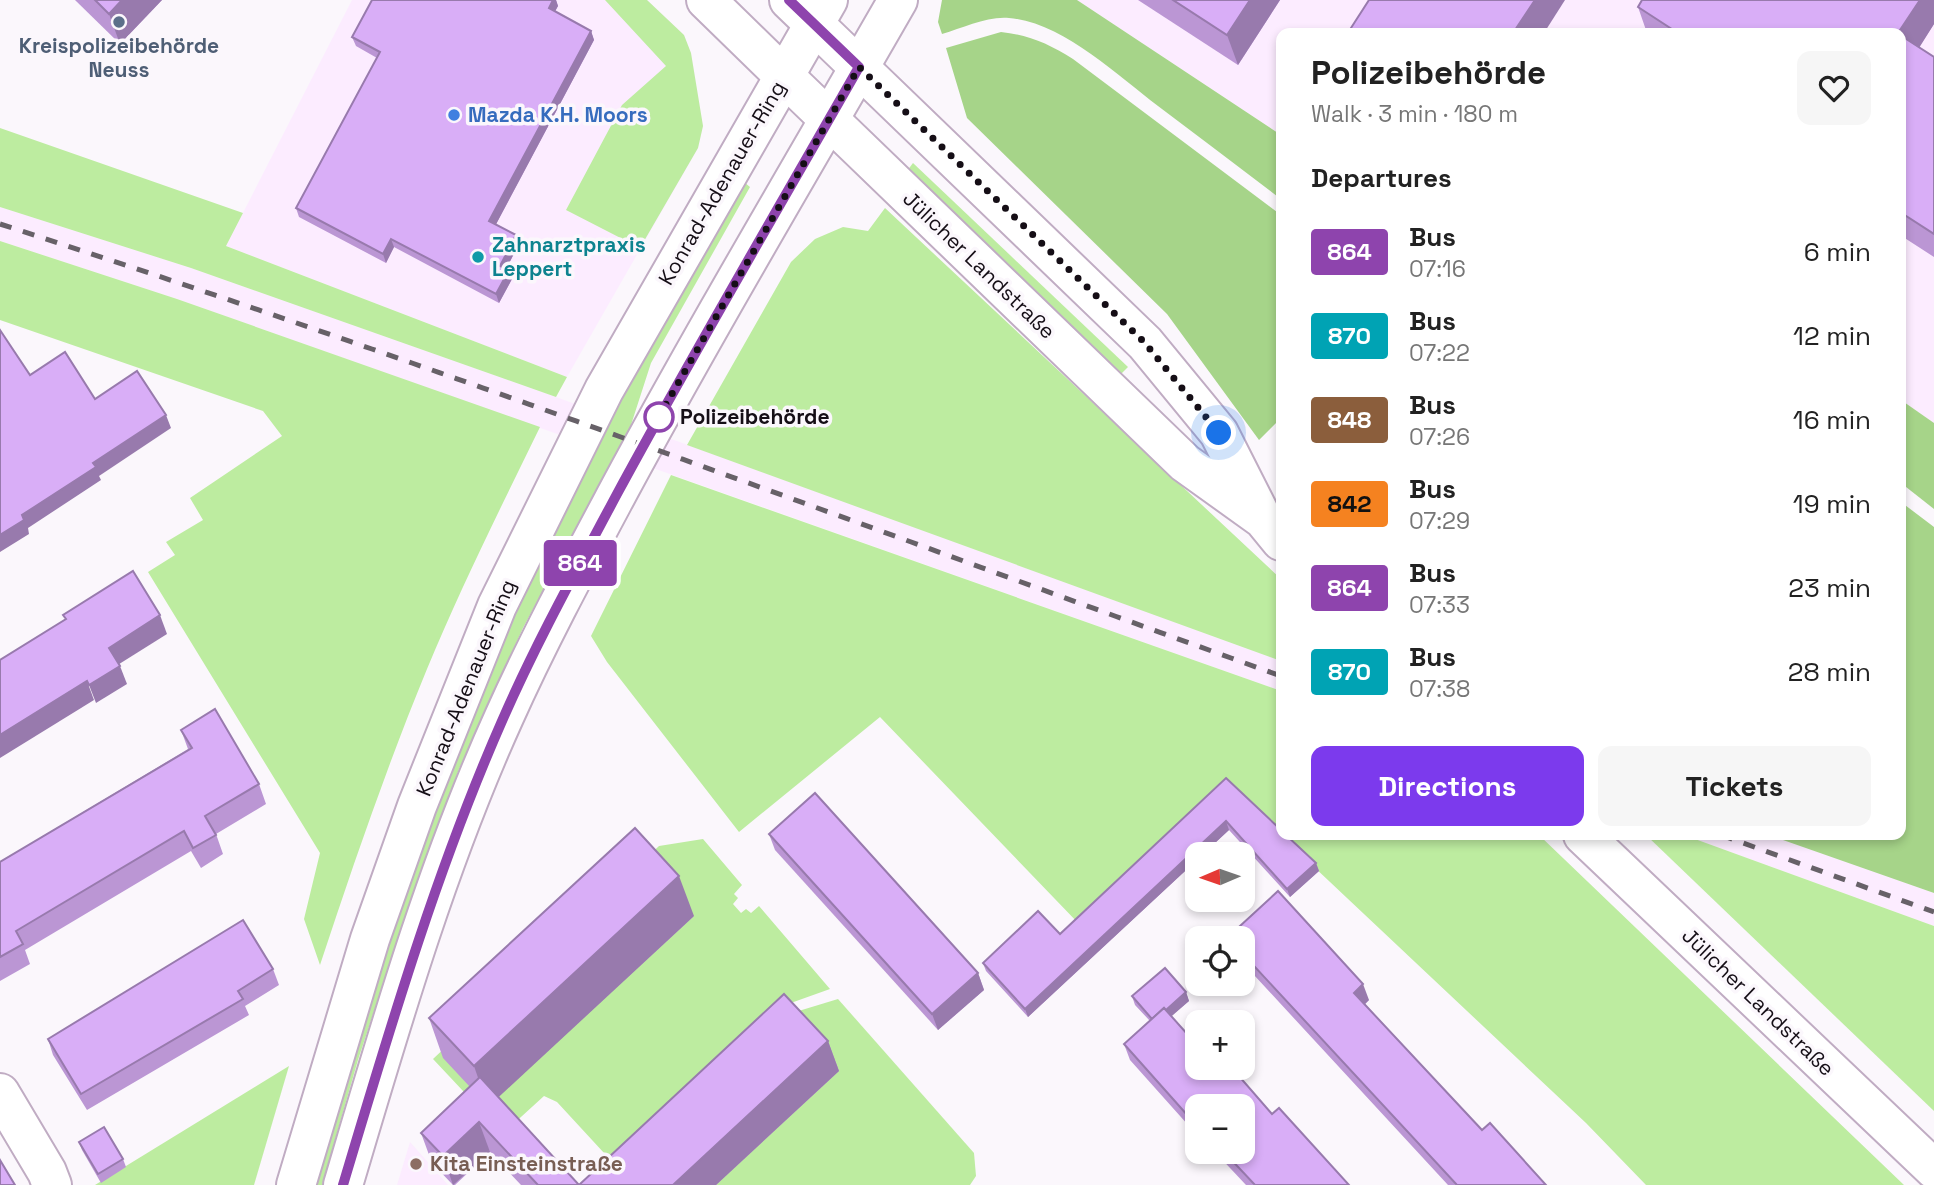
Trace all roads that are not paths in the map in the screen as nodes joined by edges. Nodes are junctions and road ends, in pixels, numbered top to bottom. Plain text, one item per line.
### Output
1 (706, 0) edge
2 (898, 0) edge
3 (811, 8) edge
4 (859, 67) junction
5 (783, 75) junction
6 (829, 120) junction
7 (1272, 530) edge
8 (1588, 840) edge
9 (0, 1093) edge
10 (1934, 1170) edge
11 (52, 1185) edge
12 (296, 1185) edge
13 (343, 1185) edge

1 - 5 main road, Jülicher Landstraße
2 - 4 main road
3 - 4 main road, Jülicher Landstraße
3 - 5 main road, Konrad-Adenauer-Ring
4 - 6 main road
4 - 7 main road, Jülicher Landstraße
5 - 6 main road, Jülicher Landstraße
5 - 12 main road, Konrad-Adenauer-Ring
6 - 7 main road, Jülicher Landstraße
6 - 13 main road
8 - 10 main road, Jülicher Landstraße
9 - 11 main road

